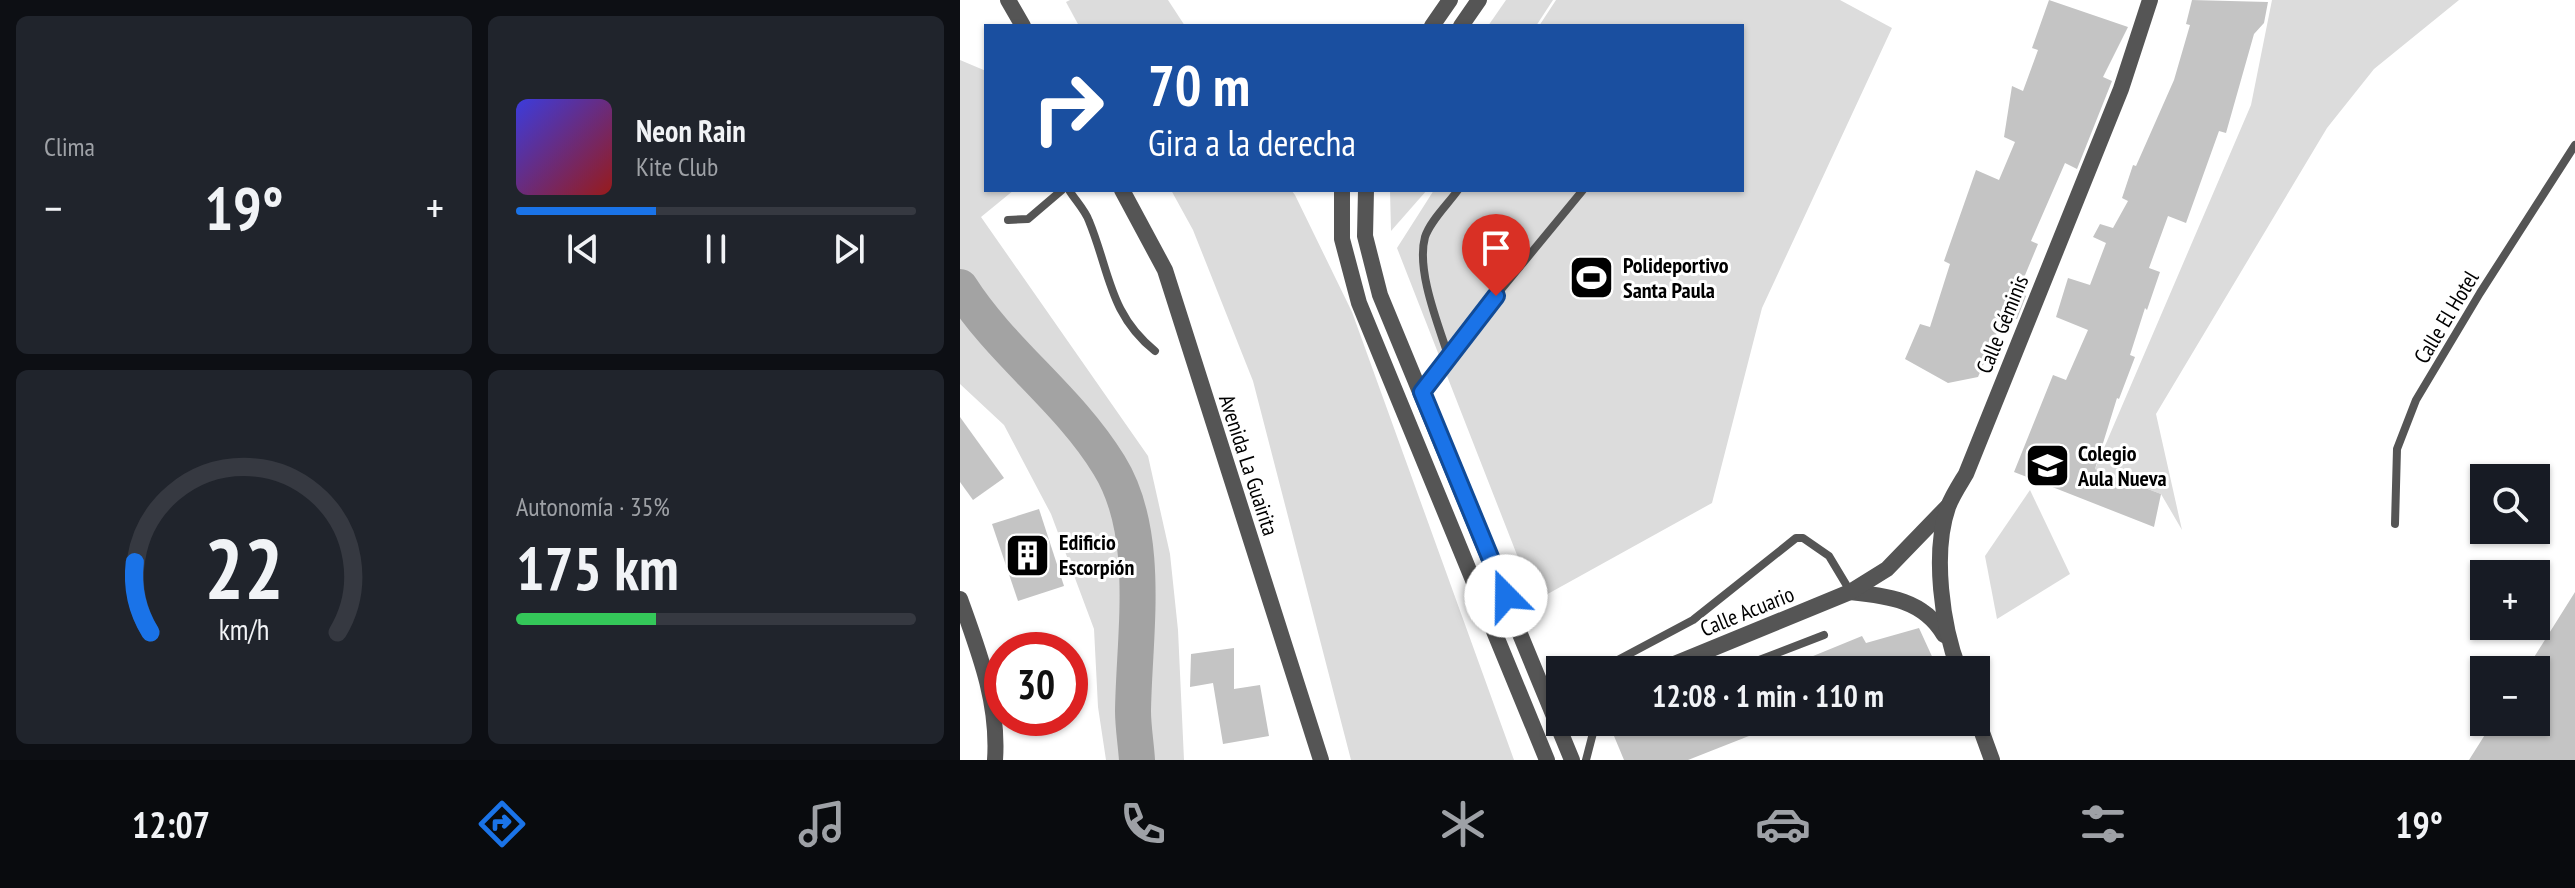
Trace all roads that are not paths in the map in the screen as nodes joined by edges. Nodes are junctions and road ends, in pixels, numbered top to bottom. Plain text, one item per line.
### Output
1 (1008, 0) edge
2 (1450, 0) edge
3 (1479, 0) edge
4 (2150, 0) edge
5 (1022, 24) edge
6 (1433, 24) edge
7 (1462, 24) edge
8 (2575, 145) edge
9 (1060, 192) edge
10 (1070, 192) edge
11 (1123, 192) edge
12 (1342, 192) edge
13 (1366, 192) edge
14 (1457, 192) edge
15 (1581, 192) edge
16 (1008, 220) dead end
17 (1380, 295) junction
18 (1359, 303) junction
19 (1155, 351) dead end
20 (1448, 355) junction
21 (1422, 392) junction
22 (1948, 505) junction
23 (2395, 524) dead end
24 (1850, 592) junction
25 (960, 599) edge
26 (1824, 635) dead end
27 (1947, 640) junction
28 (1625, 656) edge
29 (1694, 656) edge
30 (1769, 656) edge
31 (1953, 656) edge
32 (1546, 686) edge
33 (1546, 716) edge
34 (1532, 721) junction
35 (1564, 736) edge
36 (1592, 736) edge
37 (1983, 736) edge
38 (995, 760) edge
39 (1321, 760) edge
40 (1547, 760) edge
41 (1572, 760) edge
42 (1586, 760) edge
43 (1992, 760) edge

1 - 5 street
2 - 6 street
3 - 7 street
4 - 22 street, Calle Géminis
8 - 23 lane, Calle El Hotel
9 - 16 lane
10 - 19 lane
11 - 39 street, Avenida La Guairita
12 - 18 street
13 - 17 street
14 - 20 lane
15 - 20 lane
17 - 18 street
17 - 21 street
18 - 34 street
20 - 21 lane
21 - 32 street
22 - 24 street, Calle Acuario
22 - 27 street, Calle Géminis
24 - 27 street
24 - 28 lane
24 - 29 street, Calle Acuario
25 - 38 street
26 - 30 lane
27 - 31 street, Calle Géminis
33 - 34 street
34 - 40 street
35 - 41 street
36 - 42 lane
37 - 43 street

